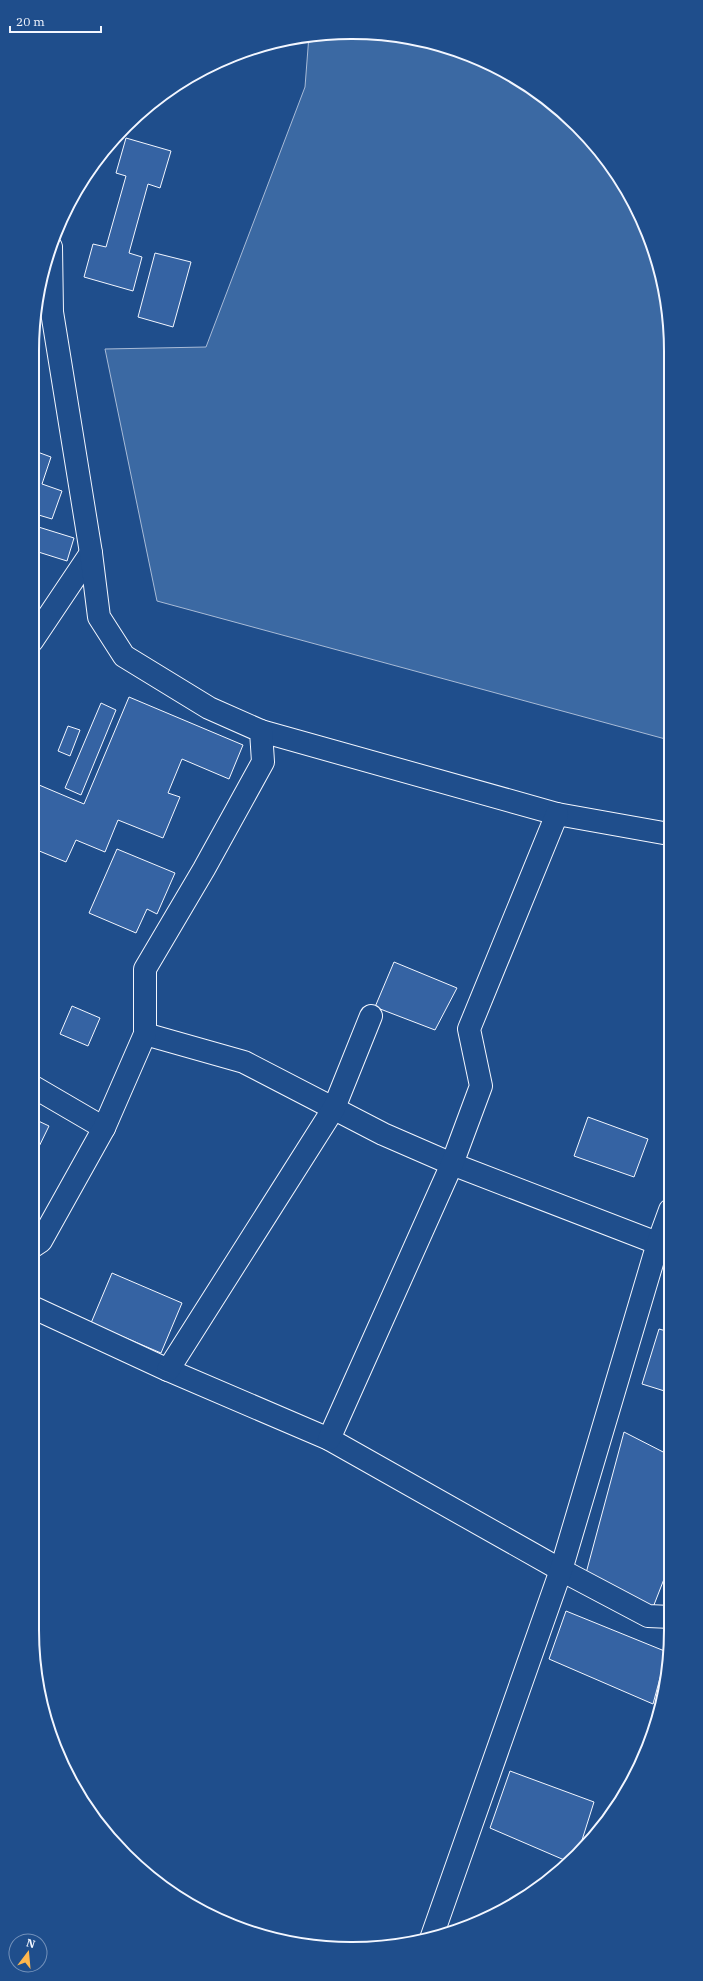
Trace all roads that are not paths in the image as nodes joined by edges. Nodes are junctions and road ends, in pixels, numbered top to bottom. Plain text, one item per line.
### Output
1 (48, 280) edge
2 (45, 309) edge
3 (91, 553) junction
4 (39, 631) edge
5 (261, 731) junction
6 (556, 814) junction
7 (664, 833) edge
8 (371, 1016) dead end
9 (146, 1034) junction
10 (39, 1090) edge
11 (334, 1108) junction
12 (104, 1128) junction
13 (452, 1164) junction
14 (39, 1242) edge
15 (664, 1246) edge
16 (39, 1310) edge
17 (168, 1370) junction
18 (329, 1439) junction
19 (561, 1570) junction
20 (664, 1617) edge
21 (434, 1930) edge

1 - 2 street
2 - 3 street
3 - 4 street
3 - 5 street
5 - 6 street
5 - 9 street
6 - 7 street
6 - 13 street
8 - 11 street
9 - 11 street
9 - 12 street
10 - 12 street
11 - 13 street
11 - 17 street
12 - 14 street
13 - 15 street
13 - 18 street
15 - 19 street
16 - 17 street
17 - 18 street
18 - 19 street
19 - 20 street
19 - 21 street

